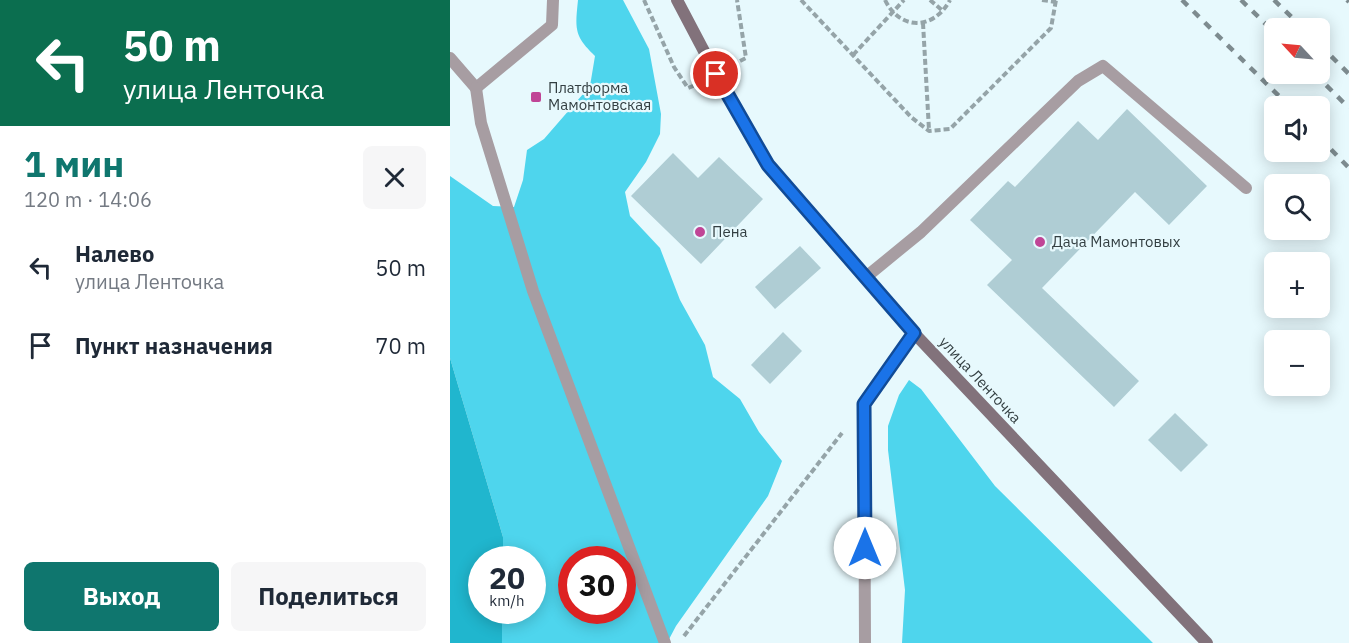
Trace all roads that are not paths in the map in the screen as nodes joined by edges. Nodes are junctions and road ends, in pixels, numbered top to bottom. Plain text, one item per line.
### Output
1 (553, 0) edge
2 (677, 0) edge
3 (450, 58) edge
4 (476, 88) junction
5 (1246, 188) dead end
6 (866, 277) junction
7 (914, 333) junction
8 (665, 643) edge
9 (866, 643) edge
10 (1207, 643) edge

1 - 4 street
2 - 6 main road, улица Ленточка
3 - 4 street
4 - 8 street
5 - 6 street
6 - 7 main road, улица Ленточка
7 - 9 street
7 - 10 main road, улица Ленточка

